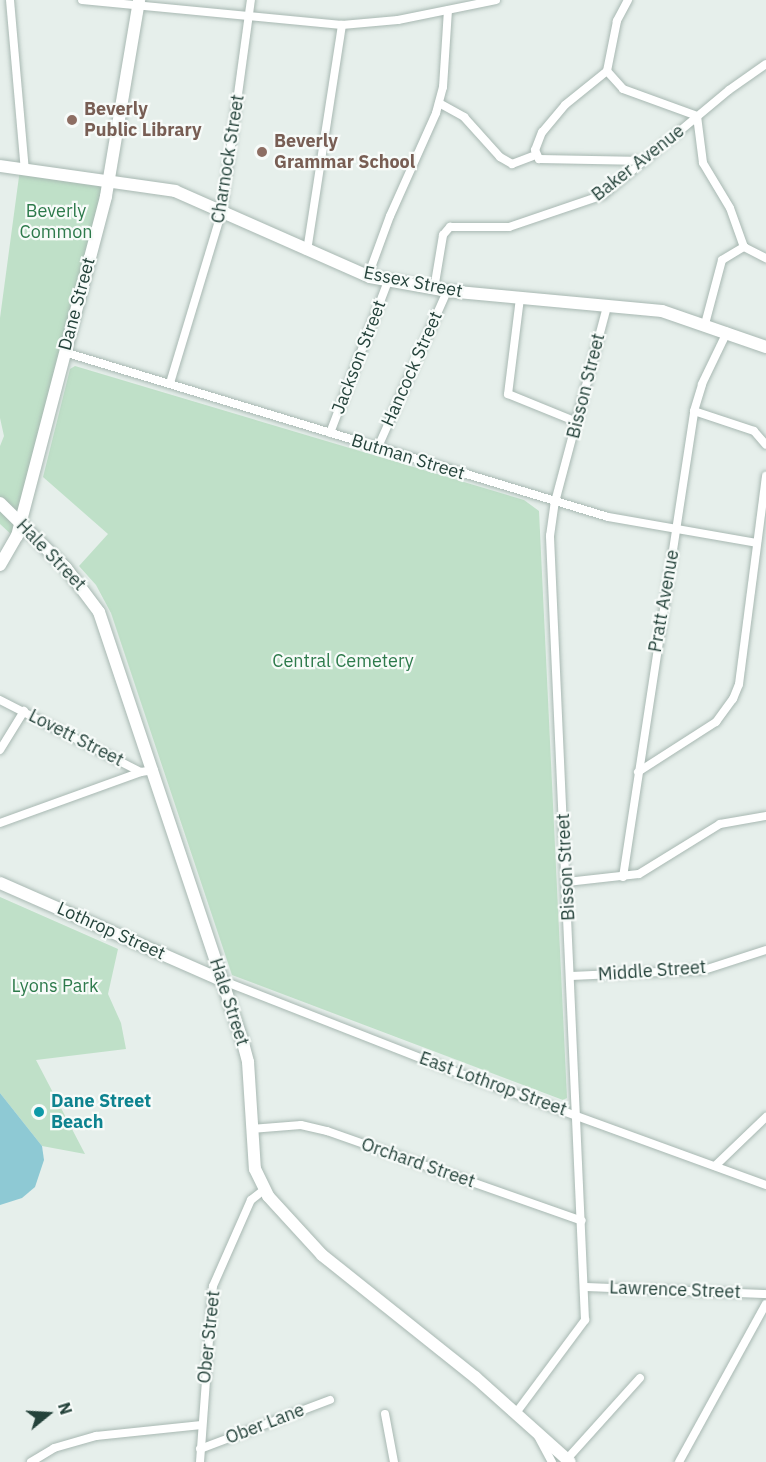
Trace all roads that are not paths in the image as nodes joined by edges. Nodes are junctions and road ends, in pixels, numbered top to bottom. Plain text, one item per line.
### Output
1 (10, 0) edge
2 (81, 0) edge
3 (251, 0) edge
4 (496, 0) edge
5 (628, 0) edge
6 (139, 2) edge
7 (448, 10) junction
8 (249, 17) junction
9 (342, 25) junction
10 (766, 64) edge
11 (607, 71) junction
12 (439, 103) junction
13 (697, 116) junction
14 (536, 155) junction
15 (645, 161) junction
16 (0, 166) edge
17 (26, 170) junction
18 (109, 182) junction
19 (222, 211) junction
20 (744, 247) junction
21 (307, 251) junction
22 (766, 258) edge
23 (368, 276) junction
24 (388, 281) junction
25 (441, 290) junction
26 (520, 298) junction
27 (607, 306) junction
28 (705, 324) junction
29 (727, 332) junction
30 (766, 347) edge
31 (64, 352) junction
32 (170, 383) junction
33 (694, 411) junction
34 (577, 422) junction
35 (330, 433) junction
36 (766, 444) edge
37 (378, 447) junction
38 (766, 476) edge
39 (555, 502) junction
40 (0, 503) edge
41 (21, 523) junction
42 (676, 531) junction
43 (757, 543) junction
44 (0, 566) edge
45 (0, 700) edge
46 (24, 711) junction
47 (0, 750) edge
48 (147, 771) junction
49 (638, 772) junction
50 (766, 816) edge
51 (0, 823) edge
52 (623, 877) junction
53 (567, 882) junction
54 (0, 883) edge
55 (766, 950) edge
56 (571, 976) junction
57 (221, 980) junction
58 (577, 1114) junction
59 (766, 1117) edge
60 (252, 1129) junction
61 (715, 1166) junction
62 (766, 1185) edge
63 (264, 1190) junction
64 (582, 1221) junction
65 (584, 1287) junction
66 (766, 1294) edge
67 (766, 1304) edge
68 (640, 1378) dead end
69 (330, 1400) dead end
70 (516, 1413) junction
71 (385, 1414) dead end
72 (201, 1425) junction
73 (537, 1433) junction
74 (200, 1449) junction
75 (568, 1461) edge
76 (31, 1462) edge
77 (201, 1462) edge
78 (394, 1462) edge
79 (552, 1462) edge
80 (679, 1462) edge

1 - 17 street
2 - 6 street
3 - 8 street, Charnock Street
4 - 7 street
5 - 11 street
6 - 8 street
6 - 18 main road, Dane Street
7 - 9 street
7 - 12 street
8 - 9 street
8 - 19 street, Charnock Street
9 - 21 street
10 - 13 street, Baker Avenue
11 - 13 street
11 - 14 street
12 - 14 street
12 - 23 street
13 - 15 street, Baker Avenue
13 - 20 street
14 - 15 street
15 - 25 street, Baker Avenue
16 - 17 main road, Essex Street
17 - 18 main road, Essex Street
18 - 19 main road, Essex Street
18 - 31 main road, Dane Street
19 - 21 main road, Essex Street
19 - 32 street, Charnock Street
20 - 22 street
20 - 28 street
21 - 23 main road, Essex Street
23 - 24 main road, Essex Street
24 - 25 main road, Essex Street
24 - 35 street, Jackson Street
25 - 26 main road, Essex Street
25 - 37 street, Hancock Street
26 - 27 main road, Essex Street
26 - 34 street
27 - 28 main road, Essex Street
27 - 34 street, Bisson Street
28 - 29 main road, Essex Street
29 - 30 main road, Essex Street
29 - 33 street, Pratt Avenue
31 - 32 street, Butman Street
31 - 41 main road, Dane Street
32 - 35 street, Butman Street
33 - 36 street
33 - 42 street, Pratt Avenue
34 - 39 street, Bisson Street
35 - 37 street, Butman Street
37 - 39 street, Butman Street
38 - 43 street
39 - 42 street, Butman Street
39 - 53 street, Bisson Street
40 - 41 main road, Hale Street
41 - 44 main road, Dane Street
41 - 48 main road, Hale Street
42 - 43 street, Butman Street
42 - 49 street, Pratt Avenue
43 - 49 street
45 - 46 street, Lovett Street
46 - 47 street
46 - 48 street, Lovett Street
48 - 51 street
48 - 57 main road, Hale Street
49 - 52 street, Pratt Avenue
50 - 52 street
52 - 53 street
53 - 56 street, Bisson Street
54 - 57 main road, Lothrop Street
55 - 56 street, Middle Street
56 - 58 street, Bisson Street
57 - 58 street, East Lothrop Street
57 - 60 main road, Hale Street
58 - 61 street, East Lothrop Street
58 - 64 street, Bisson Street
59 - 61 street
60 - 63 main road, Hale Street
60 - 64 street, Orchard Street
61 - 62 street, East Lothrop Street
63 - 70 main road, Hale Street
63 - 72 street, Ober Street
64 - 65 street, Bisson Street
65 - 66 street, Lawrence Street
65 - 70 street, Bisson Street
67 - 80 street
68 - 75 street
69 - 74 street, Ober Lane
70 - 73 main road, Hale Street
71 - 78 street
72 - 74 street, Ober Street
72 - 76 street
73 - 75 main road, Hale Street
73 - 79 street, Hale Street
74 - 77 street, Ober Street

